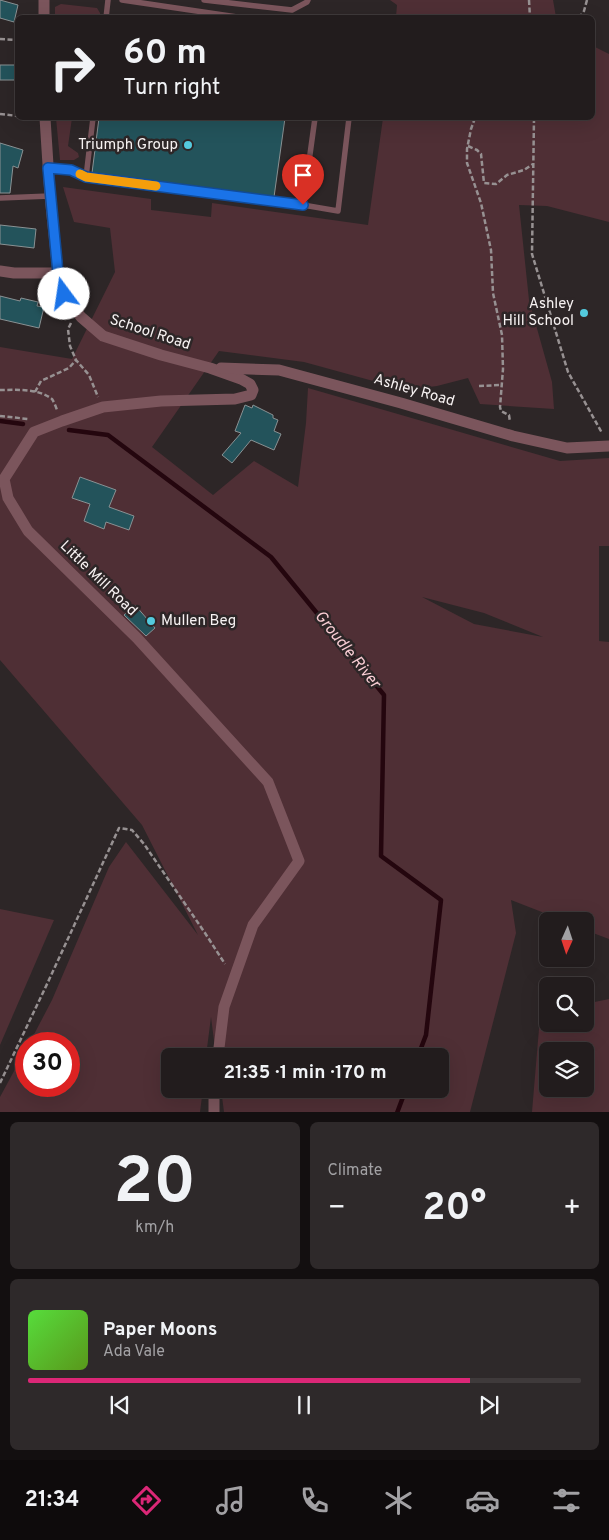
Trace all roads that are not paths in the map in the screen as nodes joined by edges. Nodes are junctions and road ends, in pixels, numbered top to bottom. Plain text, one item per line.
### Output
1 (44, 0) edge
2 (108, 0) edge
3 (122, 0) edge
4 (204, 0) edge
5 (308, 0) edge
6 (44, 15) edge
7 (106, 15) edge
8 (224, 15) edge
9 (40, 120) edge
10 (93, 120) edge
11 (315, 120) edge
12 (349, 120) edge
13 (48, 168) junction
14 (86, 177) junction
15 (50, 196) junction
16 (0, 198) edge
17 (303, 205) junction
18 (0, 271) edge
19 (58, 273) junction
20 (210, 368) junction
21 (607, 442) edge
22 (219, 1048) edge
23 (214, 1098) edge
24 (214, 1112) edge

1 - 6 street
2 - 7 lane
3 - 8 lane
4 - 5 lane
9 - 13 street, School Road
10 - 14 lane
11 - 17 lane
12 - 17 lane
13 - 14 lane
13 - 15 street, School Road
14 - 17 lane
15 - 16 lane
15 - 19 street, School Road
18 - 19 street
19 - 20 street, School Road
20 - 21 street, Ashley Road
20 - 22 street, Little Mill Road
23 - 24 street

